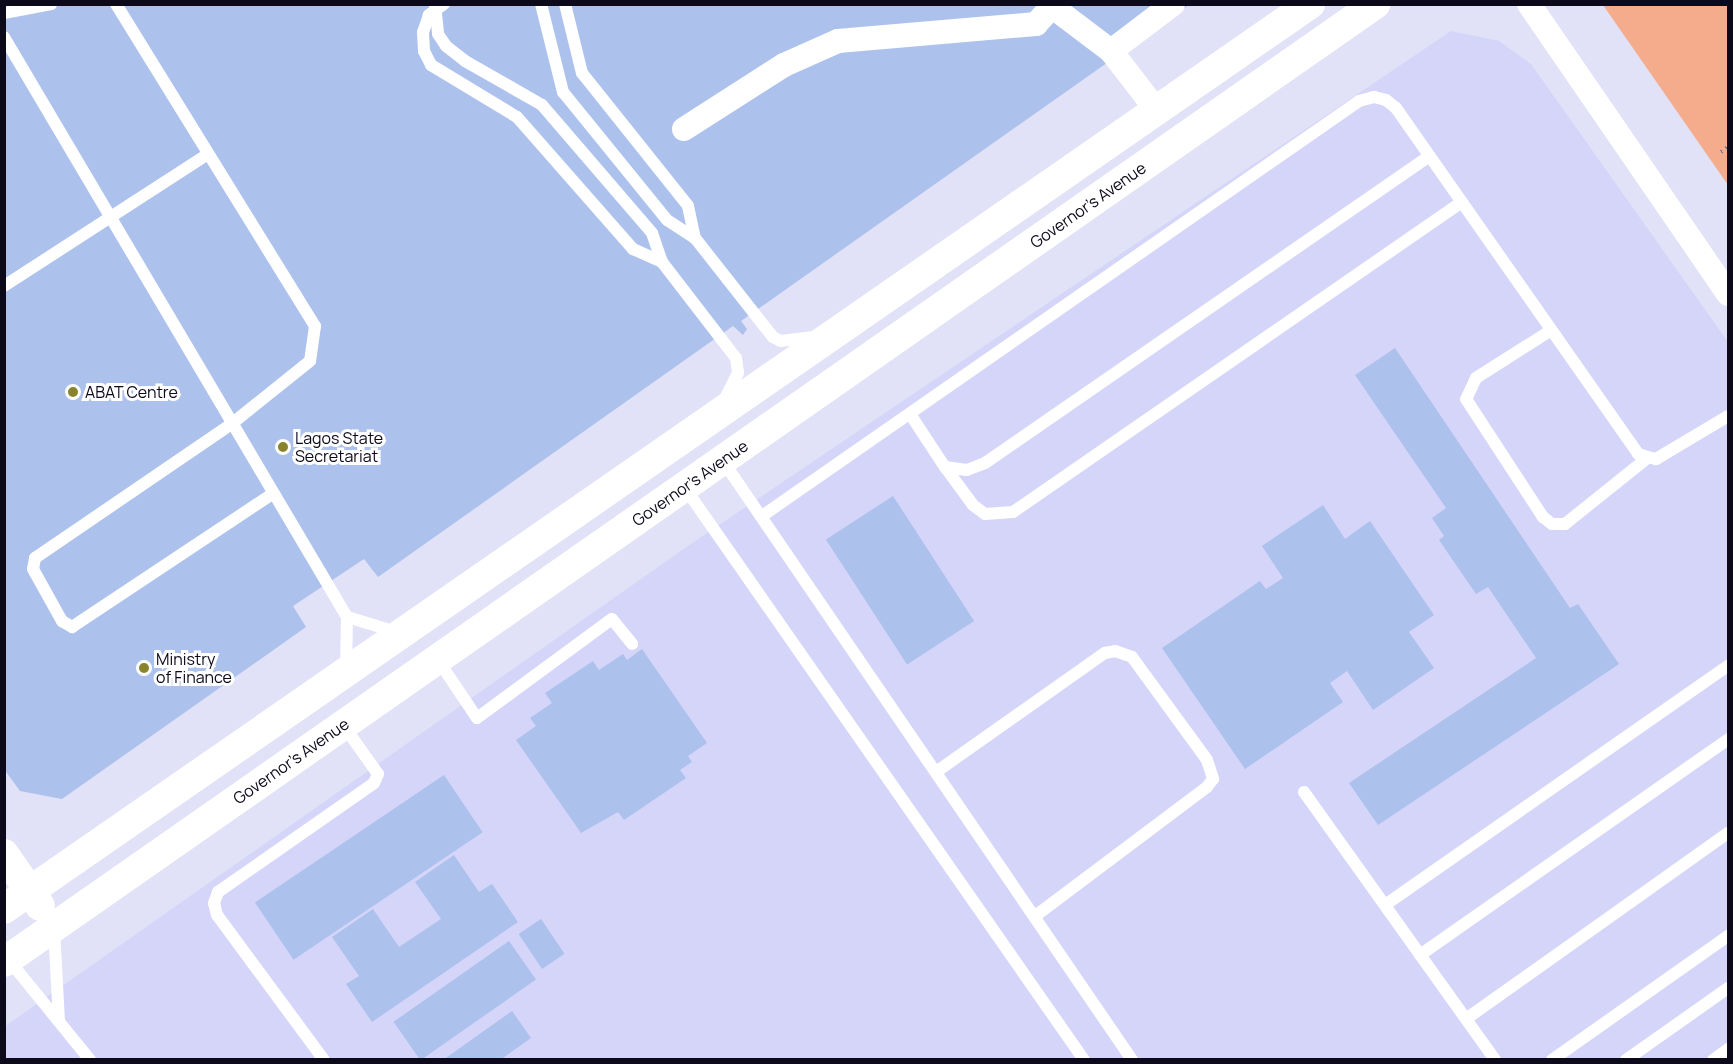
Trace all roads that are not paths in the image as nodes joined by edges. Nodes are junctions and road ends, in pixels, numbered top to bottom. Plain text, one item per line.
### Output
1 (51, 4) edge
2 (116, 4) edge
3 (435, 4) edge
4 (444, 4) edge
5 (541, 4) edge
6 (565, 4) edge
7 (1173, 4) edge
8 (1310, 4) edge
9 (1375, 4) edge
10 (1529, 4) edge
11 (1054, 6) edge
12 (4, 12) edge
13 (4, 37) edge
14 (1111, 51) junction
15 (1158, 112) junction
16 (684, 129) dead end
17 (208, 154) junction
18 (1428, 157) junction
19 (1459, 204) junction
20 (111, 214) junction
21 (695, 238) junction
22 (662, 262) junction
23 (4, 286) edge
24 (1728, 294) edge
25 (843, 331) junction
26 (1550, 331) junction
27 (910, 414) junction
28 (1728, 416) edge
29 (711, 421) junction
30 (230, 425) junction
31 (1646, 459) junction
32 (723, 460) junction
33 (945, 467) junction
34 (685, 488) junction
35 (272, 494) junction
36 (762, 516) junction
37 (347, 617) junction
38 (404, 634) junction
39 (632, 644) dead end
40 (437, 659) junction
41 (1728, 666) edge
42 (346, 674) junction
43 (343, 725) junction
44 (1728, 739) edge
45 (936, 772) junction
46 (1304, 792) dead end
47 (1728, 833) edge
48 (4, 854) edge
49 (30, 890) junction
50 (1385, 905) junction
51 (4, 909) edge
52 (1035, 916) junction
53 (54, 925) junction
54 (1728, 936) edge
55 (1420, 955) junction
56 (6, 958) edge
57 (1728, 988) edge
58 (1466, 1018) junction
59 (59, 1020) junction
60 (1728, 1049) edge
61 (90, 1059) edge
62 (324, 1059) edge
63 (1084, 1059) edge
64 (1132, 1059) edge
65 (1495, 1059) edge
66 (1552, 1059) edge
67 (1626, 1059) edge
68 (1713, 1059) edge

1 - 12 lane
2 - 17 lane
3 - 22 lane
4 - 22 lane
5 - 21 lane
6 - 21 lane
7 - 14 street
8 - 15 street
9 - 32 street, Governor's Avenue
10 - 24 street
11 - 14 street
11 - 16 street
13 - 20 lane
14 - 15 street
15 - 25 street
17 - 20 lane
17 - 30 lane
18 - 19 lane
18 - 27 lane
18 - 33 lane
19 - 26 lane
19 - 33 lane
20 - 23 lane
20 - 30 lane
21 - 25 lane
22 - 29 lane
25 - 29 street
26 - 31 lane
26 - 31 lane
27 - 33 lane
27 - 36 lane
28 - 31 lane
29 - 38 street
30 - 35 lane
30 - 35 lane
32 - 34 street, Governor's Avenue
32 - 36 lane
34 - 40 street, Governor's Avenue
34 - 63 lane
35 - 37 lane
36 - 45 lane
37 - 38 lane
37 - 42 lane
38 - 42 street
39 - 40 lane
40 - 43 street, Governor's Avenue
41 - 50 lane
42 - 49 street
43 - 53 street, Governor's Avenue
43 - 62 lane
44 - 55 lane
45 - 52 lane
45 - 52 lane
46 - 50 lane
47 - 58 lane
48 - 49 street
49 - 51 street
49 - 53 street
50 - 55 lane
52 - 64 lane
53 - 56 street, Governor's Avenue
53 - 59 lane
54 - 66 lane
55 - 58 lane
56 - 59 lane
57 - 67 lane
58 - 65 lane
59 - 61 lane
60 - 68 lane

